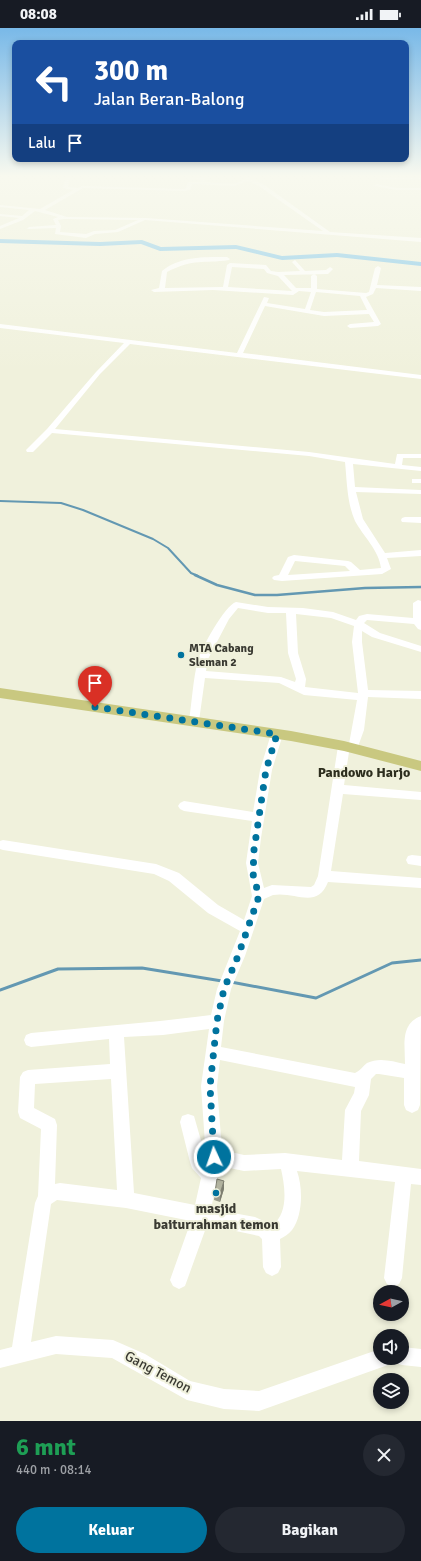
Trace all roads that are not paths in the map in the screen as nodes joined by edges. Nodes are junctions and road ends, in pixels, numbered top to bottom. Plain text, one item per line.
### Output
1 (295, 262) dead end
2 (230, 265) junction
3 (378, 268) dead end
4 (330, 269) dead end
5 (304, 272) junction
6 (280, 274) junction
7 (314, 276) dead end
8 (374, 286) junction
9 (225, 289) junction
10 (421, 289) edge
11 (154, 290) dead end
12 (162, 290) junction
13 (269, 292) junction
14 (294, 292) junction
15 (313, 292) junction
16 (362, 295) junction
17 (264, 304) junction
18 (306, 311) junction
19 (371, 312) junction
20 (349, 322) dead end
21 (0, 326) edge
22 (128, 342) junction
23 (239, 355) junction
24 (421, 377) edge
25 (50, 431) junction
26 (30, 450) dead end
27 (421, 456) edge
28 (349, 461) junction
29 (398, 467) junction
30 (421, 469) edge
31 (352, 490) junction
32 (421, 492) edge
33 (405, 520) dead end
34 (421, 520) edge
35 (421, 553) edge
36 (382, 556) junction
37 (358, 573) junction
38 (418, 603) dead end
39 (291, 611) junction
40 (358, 624) junction
41 (420, 624) edge
42 (421, 650) edge
43 (201, 674) junction
44 (299, 689) junction
45 (0, 693) edge
46 (363, 695) junction
47 (421, 695) edge
48 (194, 721) junction
49 (277, 734) junction
50 (348, 747) junction
51 (421, 766) edge
52 (337, 789) junction
53 (421, 796) edge
54 (184, 806) dead end
55 (259, 818) junction
56 (3, 845) dead end
57 (324, 876) junction
58 (421, 883) edge
59 (259, 896) junction
60 (248, 929) junction
61 (217, 1021) junction
62 (421, 1023) edge
63 (116, 1032) junction
64 (32, 1040) dead end
65 (213, 1052) junction
66 (119, 1071) junction
67 (412, 1073) junction
68 (364, 1077) junction
69 (412, 1105) dead end
70 (188, 1122) dead end
71 (214, 1157) junction
72 (286, 1162) junction
73 (350, 1169) junction
74 (404, 1175) junction
75 (210, 1176) junction
76 (421, 1177) edge
77 (46, 1196) junction
78 (126, 1200) junction
79 (201, 1216) junction
80 (271, 1235) junction
81 (272, 1267) dead end
82 (393, 1278) dead end
83 (179, 1280) dead end
84 (20, 1354) junction
85 (409, 1357) edge
86 (421, 1358) edge
87 (0, 1359) edge
88 (373, 1361) edge

1 - 5 street
2 - 6 street
2 - 9 street
2 - 12 street
3 - 8 street
4 - 5 street
5 - 6 street
6 - 14 street
7 - 15 street
8 - 10 street
8 - 16 street
9 - 12 street
9 - 13 street
11 - 12 street
13 - 14 street
13 - 17 street
14 - 15 street
15 - 16 street
15 - 18 street
16 - 19 street
17 - 18 street
17 - 23 street
18 - 19 street
19 - 20 street
21 - 22 street
22 - 23 street
22 - 25 street
23 - 24 street
25 - 26 street
25 - 28 street
27 - 29 street
28 - 29 street
28 - 31 street
29 - 30 street
31 - 32 street
31 - 36 street
33 - 34 street
35 - 36 street
36 - 37 street
37 - 37 street
38 - 41 street
39 - 40 street
39 - 43 street
39 - 44 street
40 - 41 street
40 - 42 street
40 - 46 street
43 - 44 street
43 - 48 street
44 - 46 street
45 - 48 main road
46 - 47 street
46 - 50 street
48 - 49 main road
49 - 50 main road
49 - 55 street
50 - 51 main road
50 - 52 street
52 - 53 street
52 - 57 street
54 - 55 street
55 - 59 street
56 - 60 street
57 - 58 street
57 - 59 street
59 - 60 street
60 - 61 street
61 - 63 street
61 - 65 street
62 - 67 street
63 - 64 street
63 - 66 street
65 - 68 street
65 - 71 street
66 - 77 street
66 - 78 street
67 - 68 street
67 - 69 street
68 - 73 street
70 - 75 street
71 - 72 street
71 - 75 street
72 - 73 street
72 - 80 street
73 - 74 street
74 - 76 street
74 - 82 street
75 - 79 street
77 - 78 street
77 - 84 street
78 - 79 street
79 - 80 street
79 - 83 street
80 - 81 street
84 - 87 street, Gang Temon
84 - 88 street, Gang Temon
85 - 86 street

